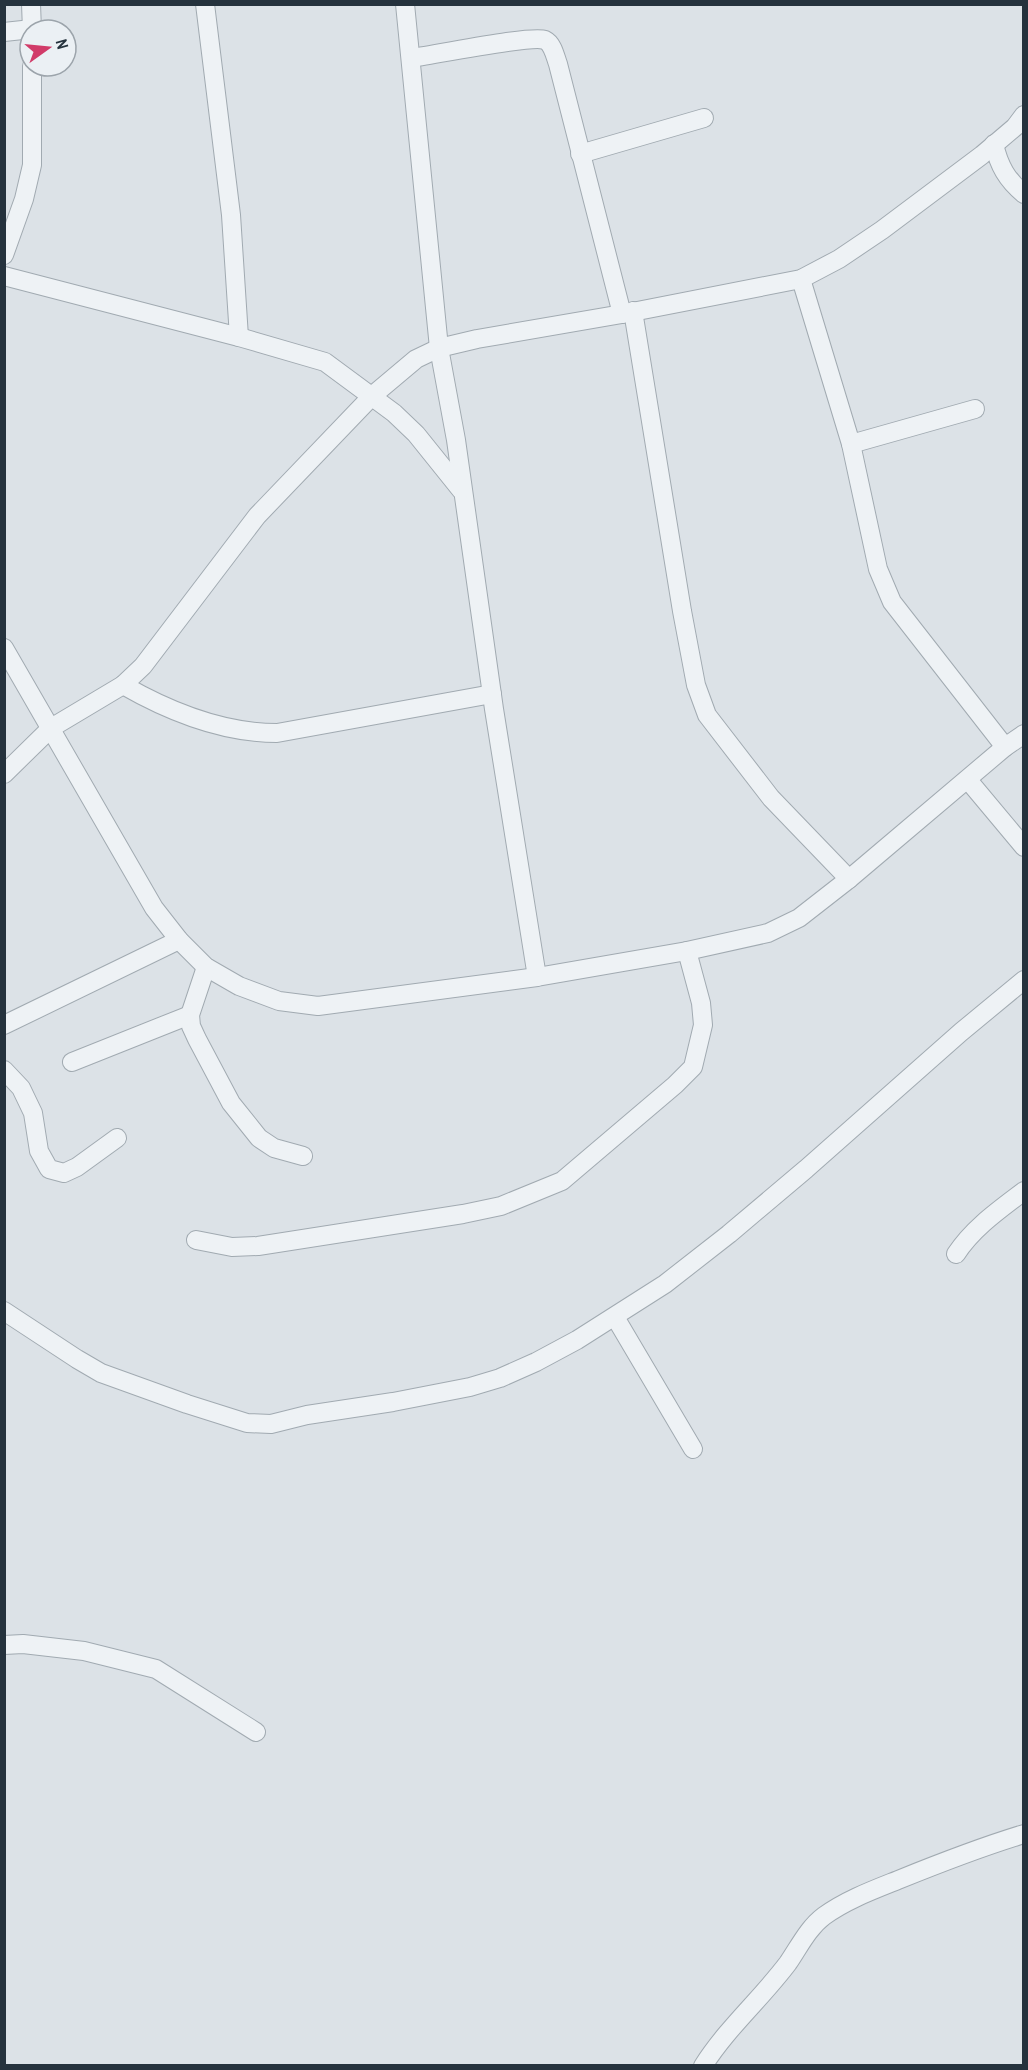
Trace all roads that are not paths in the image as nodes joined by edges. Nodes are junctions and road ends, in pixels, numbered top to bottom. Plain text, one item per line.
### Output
1 (205, 4) edge
2 (405, 4) edge
3 (411, 58) junction
4 (32, 78) edge
5 (1023, 116) edge
6 (704, 118) dead end
7 (994, 144) junction
8 (580, 154) junction
9 (1023, 194) edge
10 (4, 255) edge
11 (4, 276) edge
12 (801, 279) junction
13 (627, 313) junction
14 (239, 337) junction
15 (439, 348) junction
16 (372, 396) junction
17 (975, 409) dead end
18 (852, 444) junction
19 (463, 492) junction
20 (4, 648) edge
21 (123, 686) junction
22 (492, 694) junction
23 (51, 728) junction
24 (1023, 734) edge
25 (1005, 747) junction
26 (4, 774) edge
27 (968, 780) junction
28 (1023, 847) edge
29 (849, 879) junction
30 (178, 940) junction
31 (687, 951) junction
32 (206, 967) junction
33 (537, 977) junction
34 (1023, 980) edge
35 (190, 1015) junction
36 (4, 1025) edge
37 (72, 1062) dead end
38 (4, 1070) edge
39 (117, 1138) dead end
40 (303, 1156) dead end
41 (1023, 1191) edge
42 (196, 1240) dead end
43 (956, 1254) dead end
44 (4, 1311) edge
45 (615, 1317) junction
46 (693, 1449) dead end
47 (4, 1646) edge
48 (256, 1732) dead end
49 (1023, 1834) edge
50 (703, 2066) edge

1 - 14 street
2 - 3 street
3 - 8 street
3 - 15 street
4 - 10 street
5 - 7 street
6 - 8 street
7 - 9 street
7 - 12 street
8 - 13 street
11 - 14 street
12 - 13 street
12 - 18 street
13 - 15 street
13 - 29 street
14 - 16 street
15 - 16 street
15 - 19 street
16 - 19 street
16 - 21 street
17 - 18 street
18 - 25 street
19 - 22 street
20 - 23 street
21 - 22 street
21 - 23 street
22 - 33 street
23 - 26 street
23 - 30 street
24 - 25 street
25 - 27 street
27 - 28 street
27 - 29 street
29 - 31 street
30 - 32 street
30 - 36 street
31 - 33 street
31 - 42 street
32 - 33 street
32 - 35 street
34 - 45 street
35 - 37 street
35 - 40 street
38 - 39 street
41 - 43 street
44 - 45 street
45 - 46 street
47 - 48 street
49 - 50 street

